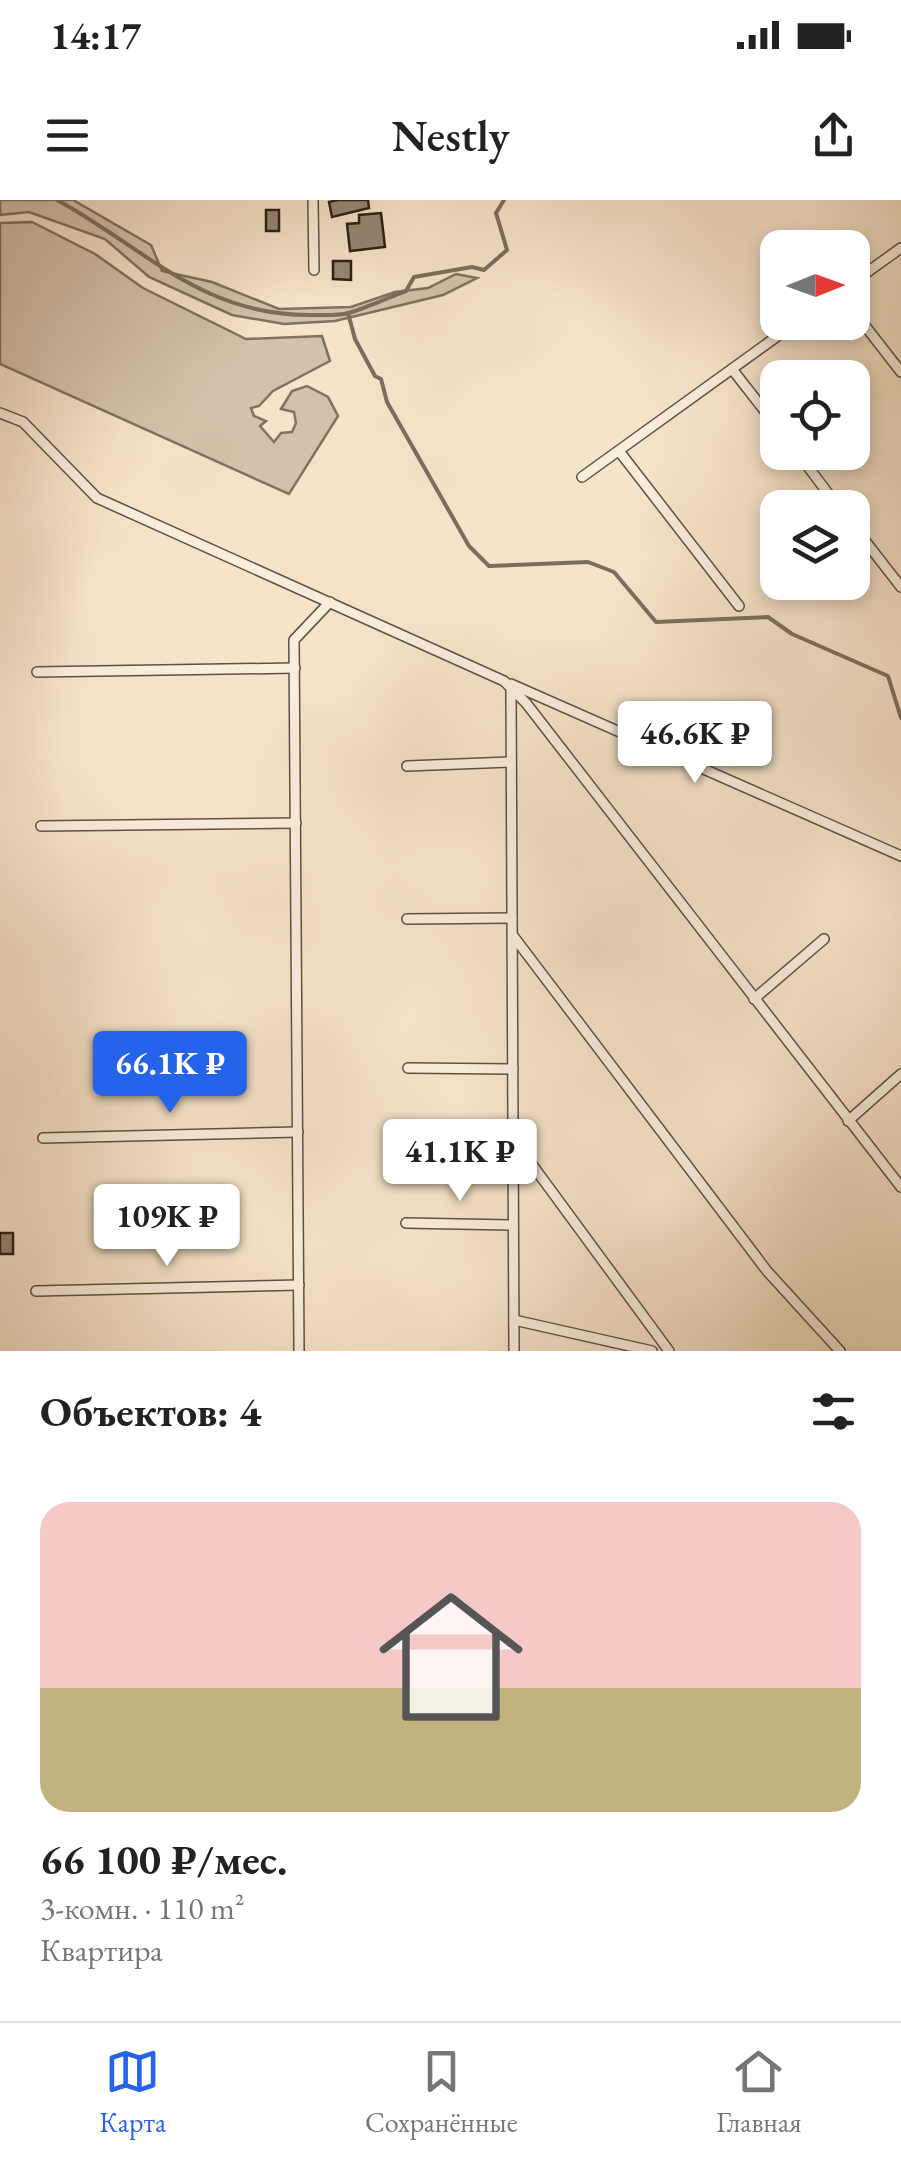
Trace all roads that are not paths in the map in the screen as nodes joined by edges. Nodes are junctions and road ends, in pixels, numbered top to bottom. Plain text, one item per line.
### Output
1 (314, 200) edge
2 (901, 248) edge
3 (314, 270) dead end
4 (870, 270) edge
5 (870, 332) edge
6 (773, 340) edge
7 (732, 369) junction
8 (901, 372) edge
9 (760, 405) edge
10 (0, 413) edge
11 (619, 451) junction
12 (811, 470) edge
13 (582, 477) dead end
14 (826, 490) edge
15 (870, 547) edge
16 (901, 587) edge
17 (330, 602) junction
18 (739, 606) dead end
19 (294, 668) junction
20 (37, 672) dead end
21 (508, 684) junction
22 (511, 762) junction
23 (407, 766) dead end
24 (296, 823) junction
25 (41, 826) dead end
26 (901, 856) edge
27 (406, 918) dead end
28 (512, 918) junction
29 (512, 935) junction
30 (824, 940) dead end
31 (754, 999) junction
32 (408, 1068) dead end
33 (512, 1069) junction
34 (901, 1074) edge
35 (848, 1121) junction
36 (298, 1132) junction
37 (43, 1138) dead end
38 (513, 1138) junction
39 (901, 1186) edge
40 (406, 1223) dead end
41 (513, 1224) junction
42 (299, 1285) junction
43 (36, 1290) dead end
44 (514, 1320) junction
45 (299, 1351) edge
46 (514, 1351) edge
47 (652, 1351) edge
48 (669, 1351) edge
49 (840, 1351) edge

1 - 3 street
2 - 4 street
5 - 8 street
6 - 7 street
7 - 9 street
7 - 11 street
10 - 17 street
11 - 13 street
11 - 18 street
12 - 14 street
15 - 16 street
17 - 19 street
17 - 21 street
19 - 20 street
19 - 24 street
21 - 22 street
21 - 26 street
21 - 31 street
22 - 23 street
22 - 28 street
24 - 25 street
24 - 36 street
27 - 28 street
28 - 29 street
29 - 33 street
29 - 49 street
30 - 31 street
31 - 35 street
32 - 33 street
33 - 38 street
34 - 35 street
35 - 39 street
36 - 37 street
36 - 42 street
38 - 41 street
38 - 48 street
40 - 41 street
41 - 44 street
42 - 43 street
42 - 45 street
44 - 46 street
44 - 47 street

